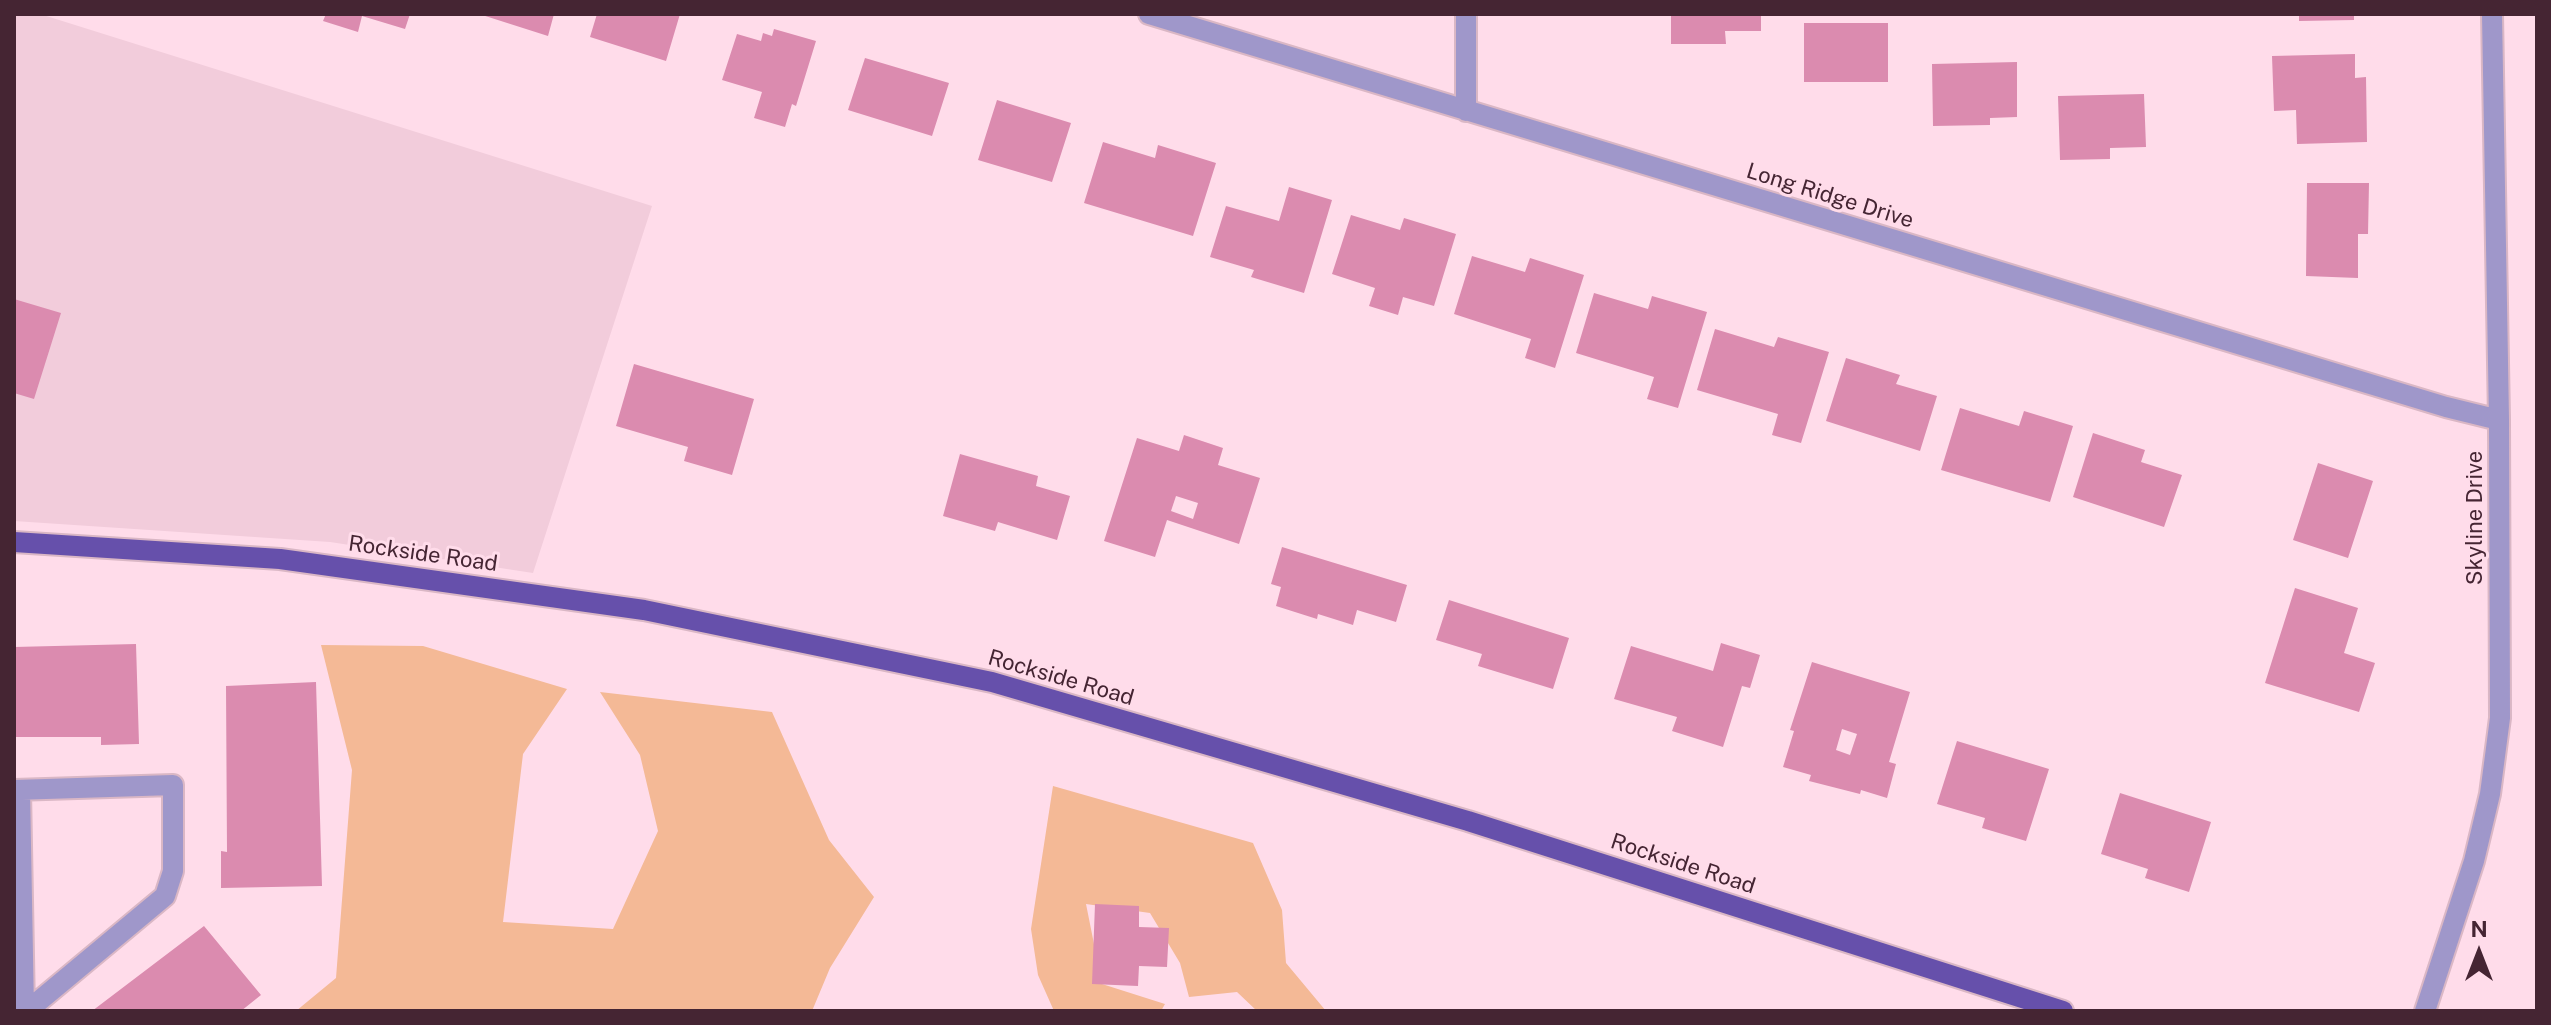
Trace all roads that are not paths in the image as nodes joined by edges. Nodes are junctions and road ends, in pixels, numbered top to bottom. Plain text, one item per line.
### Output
1 (1149, 14) edge
2 (1466, 14) edge
3 (2492, 14) edge
4 (1466, 111) junction
5 (2499, 420) junction
6 (14, 542) edge
7 (17, 790) edge
8 (26, 1011) edge
9 (2063, 1011) edge
10 (2425, 1011) edge

1 - 4 street, Long Ridge Drive
2 - 4 street
3 - 5 street, Skyline Drive
4 - 5 street, Long Ridge Drive
5 - 10 street, Skyline Drive
6 - 9 main road, Rockside Road
7 - 8 street
7 - 8 street

